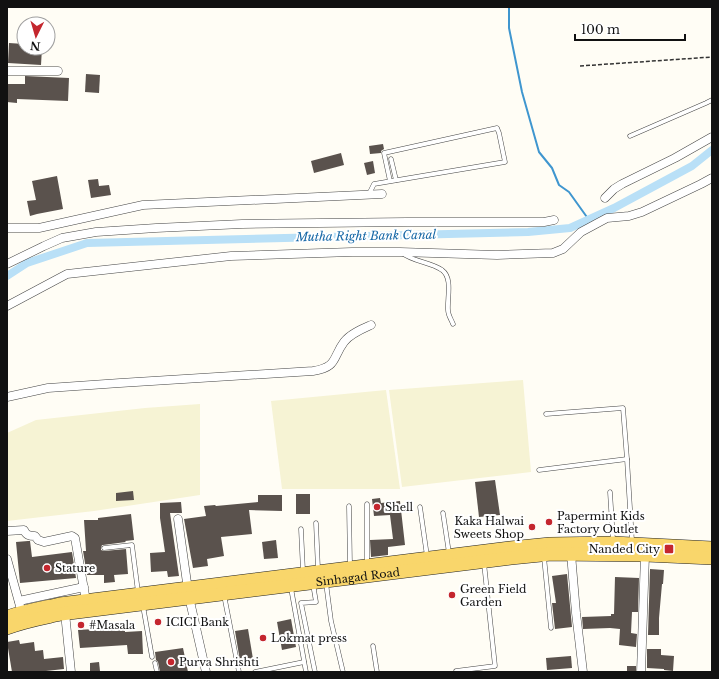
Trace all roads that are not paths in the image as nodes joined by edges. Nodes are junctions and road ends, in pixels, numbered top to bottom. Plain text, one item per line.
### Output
1 (7, 71) edge
2 (58, 71) dead end
3 (712, 100) edge
4 (630, 136) dead end
5 (712, 137) edge
6 (391, 159) dead end
7 (712, 178) edge
8 (396, 180) junction
9 (390, 181) junction
10 (369, 194) junction
11 (382, 194) dead end
12 (605, 198) dead end
13 (554, 220) dead end
14 (7, 228) edge
15 (400, 252) junction
16 (7, 264) edge
17 (7, 306) edge
18 (454, 324) dead end
19 (371, 325) dead end
20 (7, 397) edge
21 (546, 414) dead end
22 (627, 459) junction
23 (539, 470) dead end
24 (610, 492) dead end
25 (366, 504) dead end
26 (349, 506) dead end
27 (420, 507) dead end
28 (443, 513) dead end
29 (178, 519) dead end
30 (316, 523) dead end
31 (301, 529) dead end
32 (7, 532) edge
33 (613, 543) junction
34 (632, 544) junction
35 (104, 548) dead end
36 (510, 553) junction
37 (709, 553) edge
38 (571, 554) junction
39 (450, 555) junction
40 (544, 555) junction
41 (645, 555) junction
42 (428, 558) junction
43 (7, 559) edge
44 (484, 561) junction
45 (368, 566) junction
46 (350, 568) junction
47 (314, 576) junction
48 (290, 585) junction
49 (84, 587) junction
50 (188, 593) junction
51 (223, 593) junction
52 (140, 599) junction
53 (86, 601) junction
54 (20, 607) junction
55 (65, 613) junction
56 (7, 617) edge
57 (7, 628) edge
58 (551, 628) dead end
59 (373, 646) dead end
60 (152, 657) dead end
61 (304, 662) junction
62 (155, 664) dead end
63 (456, 671) edge
64 (71, 672) edge
65 (157, 672) edge
66 (206, 672) edge
67 (239, 672) edge
68 (255, 672) edge
69 (306, 672) edge
70 (315, 672) edge
71 (343, 672) edge
72 (377, 672) edge
73 (583, 672) edge
74 (641, 672) edge

1 - 2 street
3 - 4 lane
5 - 12 street
6 - 8 lane
7 - 15 street
8 - 9 lane
8 - 9 lane
9 - 10 lane
10 - 11 street
10 - 14 street
13 - 16 street
15 - 17 street
15 - 18 lane
19 - 20 street
21 - 22 lane
22 - 23 lane
22 - 34 lane
24 - 33 lane
25 - 45 lane
26 - 46 lane
27 - 42 lane
28 - 39 lane
29 - 50 street
30 - 47 lane
31 - 47 lane
32 - 49 street
33 - 34 main road, Sinhagad Road
33 - 36 main road, Sinhagad Road
34 - 37 main road, Sinhagad Road
35 - 52 lane
36 - 39 main road, Sinhagad Road
36 - 40 main road, Sinhagad Road
36 - 44 main road, Sinhagad Road
37 - 41 main road, Sinhagad Road
38 - 40 main road, Sinhagad Road
38 - 41 main road, Sinhagad Road
38 - 73 street
39 - 42 main road, Sinhagad Road
40 - 58 lane
41 - 74 street
42 - 45 main road, Sinhagad Road
43 - 54 street
44 - 47 main road, Sinhagad Road
44 - 63 lane
45 - 46 main road, Sinhagad Road
46 - 47 main road, Sinhagad Road
47 - 48 main road, Sinhagad Road
47 - 50 main road, Sinhagad Road
47 - 70 lane
47 - 71 lane
48 - 51 main road, Sinhagad Road
48 - 61 lane
49 - 53 street
49 - 54 street
50 - 51 main road, Sinhagad Road
50 - 52 main road, Sinhagad Road
50 - 66 street
51 - 67 lane
52 - 53 main road, Sinhagad Road
52 - 55 main road, Sinhagad Road
52 - 60 lane
53 - 54 main road, Sinhagad Road
54 - 56 main road, Sinhagad Road
55 - 57 main road, Sinhagad Road
55 - 64 street
59 - 72 lane
61 - 68 lane
61 - 69 lane
62 - 65 lane

